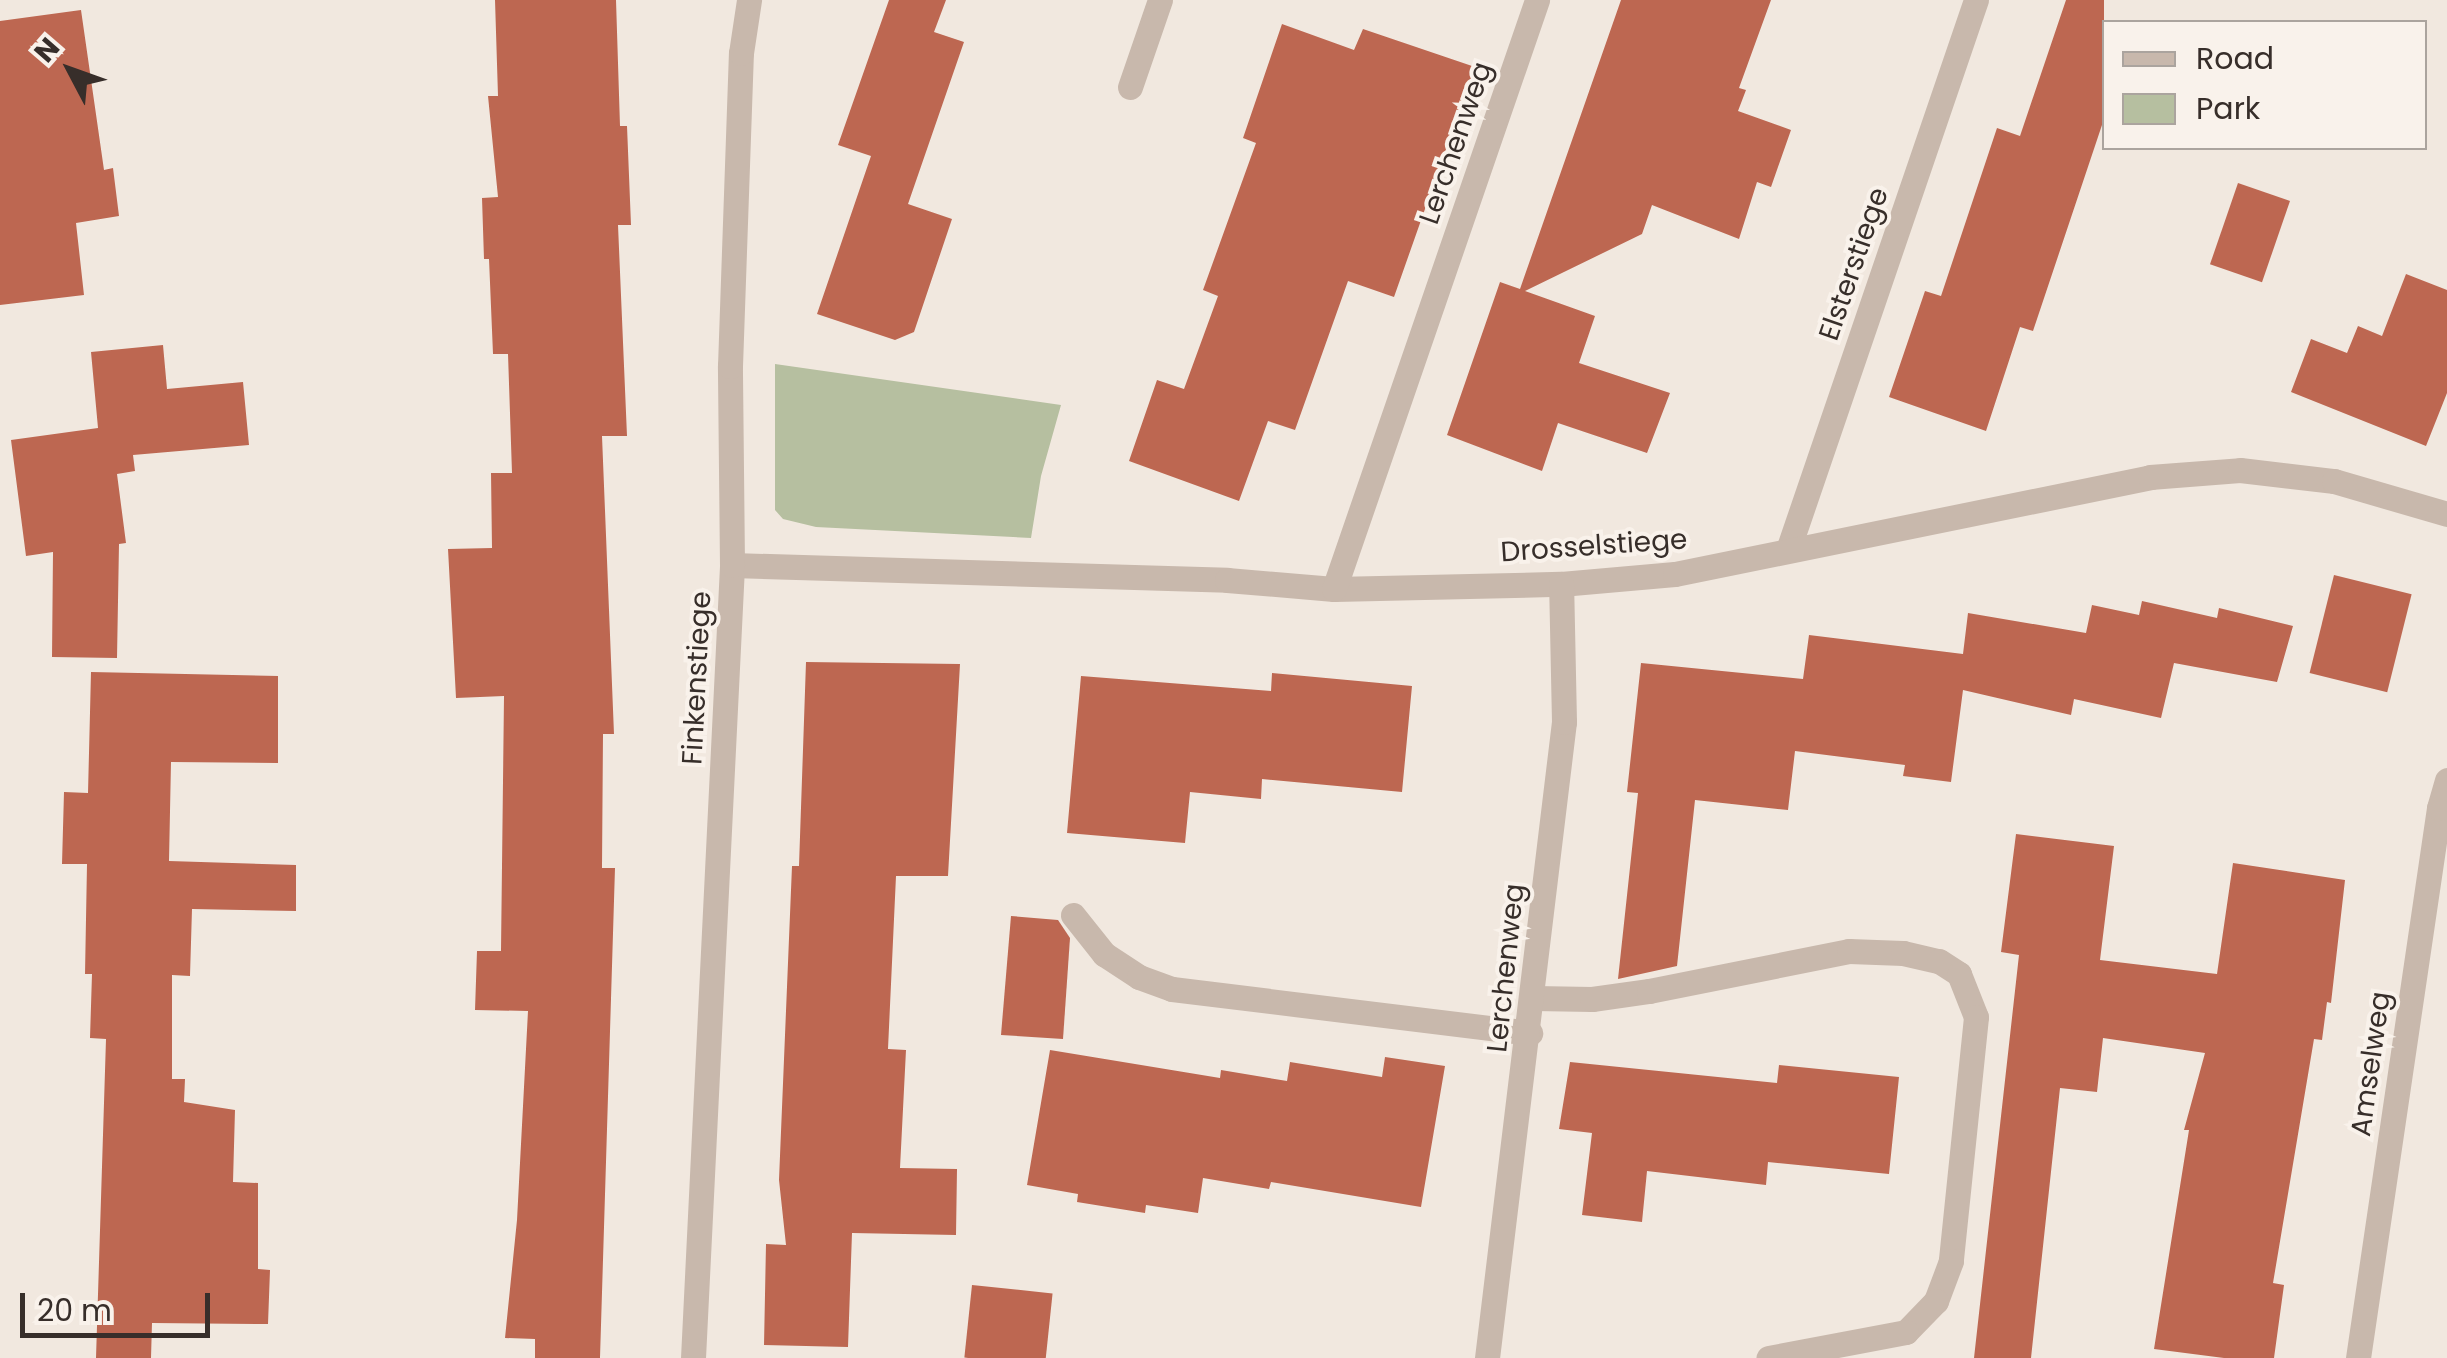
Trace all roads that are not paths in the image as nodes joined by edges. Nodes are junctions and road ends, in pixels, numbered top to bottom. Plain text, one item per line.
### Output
1 (749, 0) edge
2 (1160, 0) edge
3 (1537, 0) edge
4 (1976, 0) edge
5 (1130, 87) dead end
6 (2447, 514) edge
7 (1790, 547) junction
8 (732, 565) junction
9 (1561, 584) junction
10 (1334, 589) junction
11 (2447, 780) edge
12 (1073, 914) dead end
13 (1534, 998) junction
14 (1530, 1033) junction
15 (693, 1358) edge
16 (1487, 1358) edge
17 (1768, 1358) edge
18 (2358, 1358) edge

1 - 8 street, Finkenstiege
2 - 5 street
3 - 10 street, Lerchenweg
4 - 7 street, Elsterstiege
6 - 7 street, Drosselstiege
7 - 9 street, Drosselstiege
8 - 10 street, Drosselstiege
8 - 15 street, Finkenstiege
9 - 10 street, Drosselstiege
9 - 13 street, Lerchenweg
11 - 18 street, Amselweg
12 - 14 street
13 - 14 street, Lerchenweg
13 - 17 street
14 - 16 street, Lerchenweg

